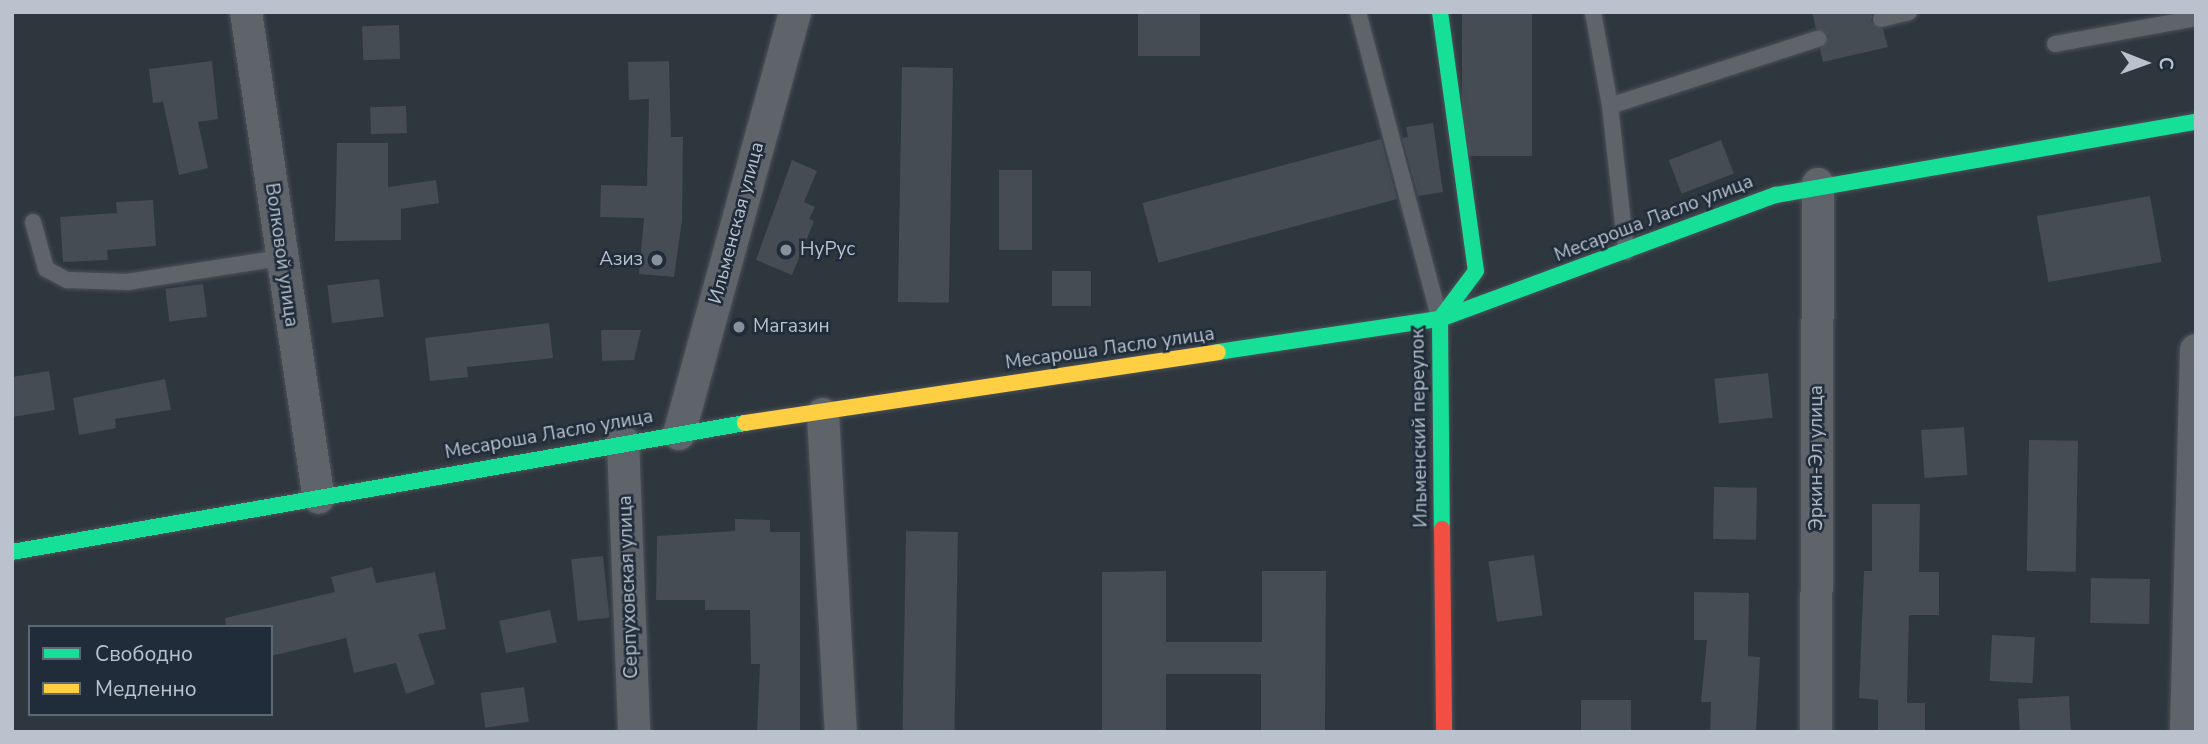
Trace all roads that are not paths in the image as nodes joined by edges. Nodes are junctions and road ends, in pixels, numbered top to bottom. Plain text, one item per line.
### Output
1 (246, 12) edge
2 (795, 12) edge
3 (1358, 12) edge
4 (1440, 12) edge
5 (1593, 12) edge
6 (1909, 12) edge
7 (2196, 18) edge
8 (1881, 19) dead end
9 (1818, 39) dead end
10 (2055, 44) dead end
11 (1610, 106) junction
12 (2196, 122) edge
13 (1818, 184) junction
14 (33, 222) dead end
15 (1626, 255) junction
16 (281, 258) junction
17 (1440, 319) junction
18 (2196, 350) edge
19 (823, 414) junction
20 (679, 434) junction
21 (623, 441) junction
22 (319, 498) junction
23 (12, 552) edge
24 (634, 732) edge
25 (841, 732) edge
26 (1444, 732) edge
27 (1816, 732) edge
28 (2186, 732) edge

1 - 16 street, Волковой улица
2 - 20 street, Ильменская улица
3 - 17 lane
4 - 17 street, Ильменский переулок
5 - 11 lane
6 - 8 lane
7 - 10 lane
9 - 11 lane
11 - 15 lane
12 - 13 street, Месароша Ласло улица
13 - 15 street, Месароша Ласло улица
13 - 27 street, Эркин-Эл улица
14 - 16 lane
15 - 17 street, Месароша Ласло улица
16 - 22 street, Волковой улица
17 - 19 street, Месароша Ласло улица
17 - 26 street, Ильменский переулок
18 - 28 street
19 - 20 street, Месароша Ласло улица
19 - 25 street
20 - 21 street, Месароша Ласло улица
21 - 22 street, Месароша Ласло улица
21 - 24 street, Серпуховская улица
22 - 23 street, Месароша Ласло улица

